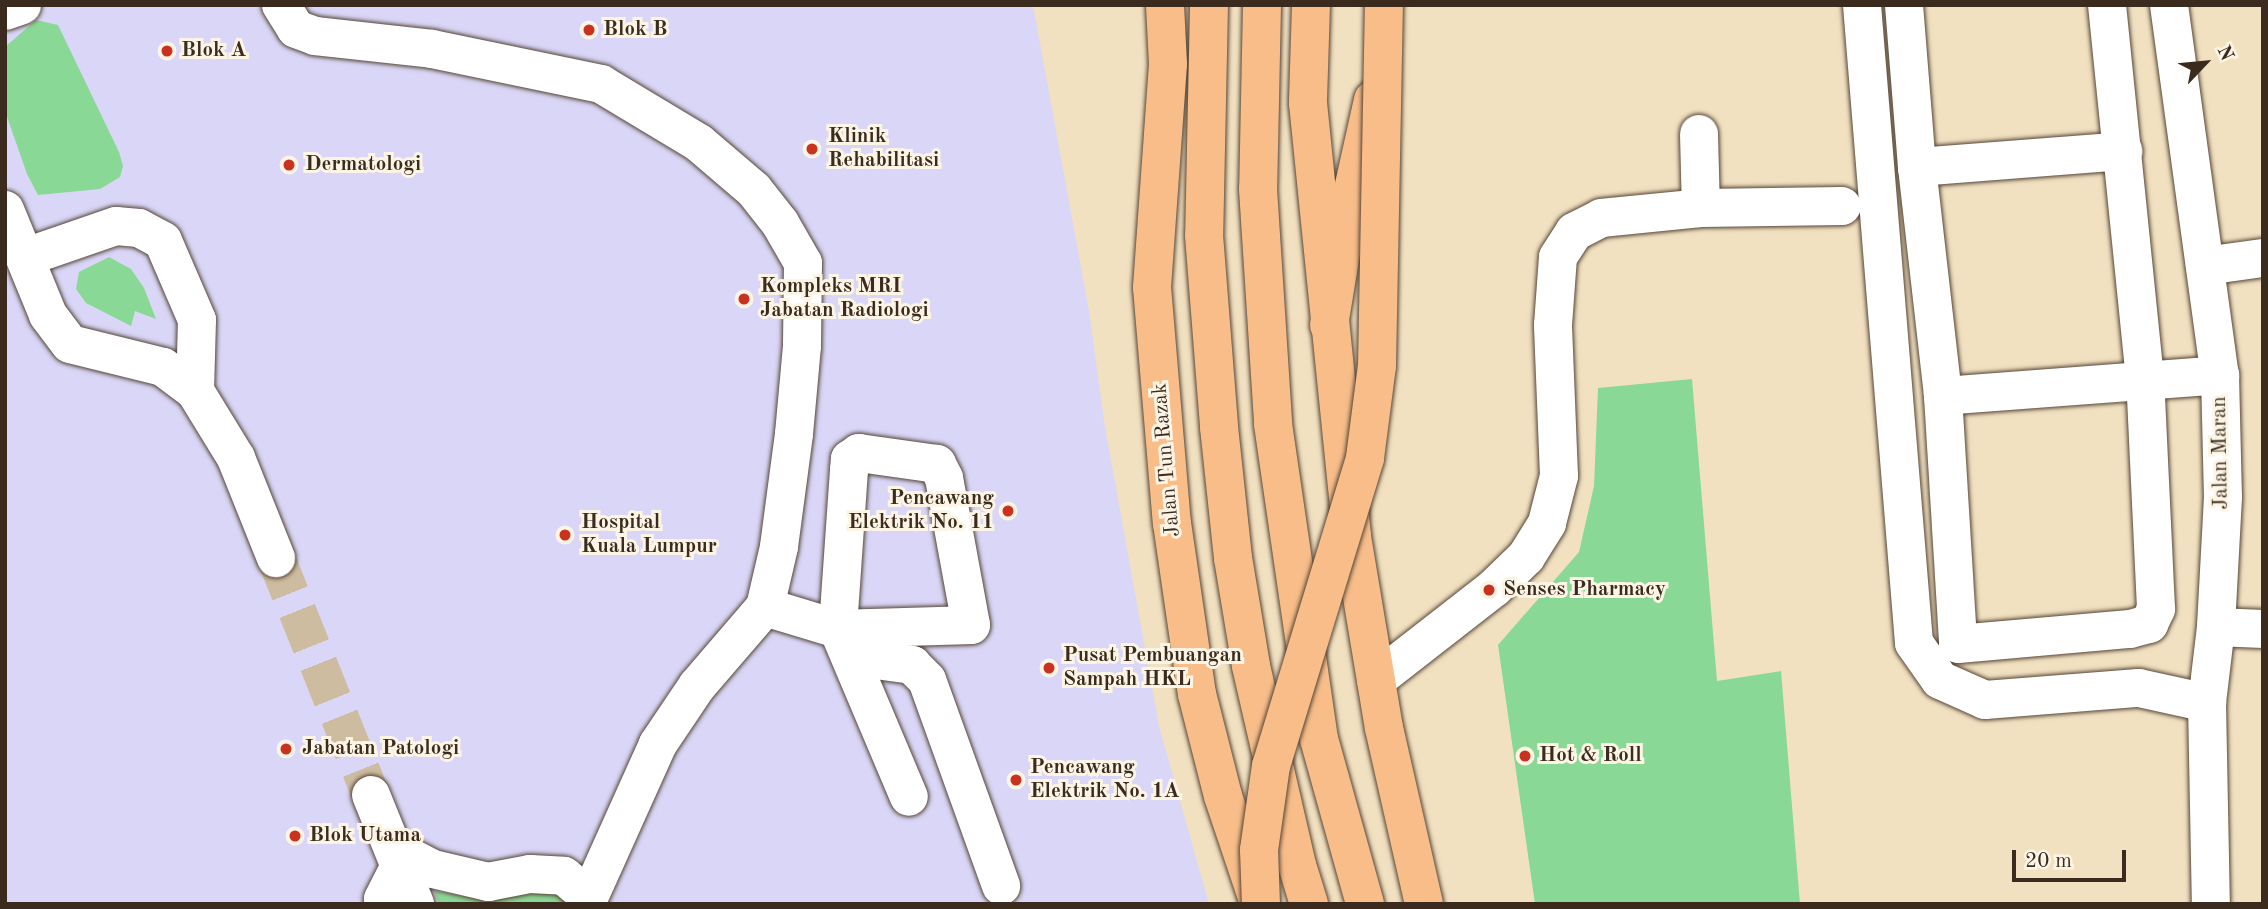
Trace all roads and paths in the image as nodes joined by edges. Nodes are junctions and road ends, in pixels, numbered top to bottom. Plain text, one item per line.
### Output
1 (22, 5) edge
2 (281, 5) edge
3 (1165, 5) edge
4 (1209, 5) edge
5 (1262, 5) edge
6 (1311, 5) edge
7 (1384, 5) edge
8 (1393, 5) edge
9 (1863, 5) edge
10 (1904, 5) edge
11 (2107, 5) edge
12 (2169, 5) edge
13 (5, 11) edge
14 (1699, 134) dead end
15 (2123, 151) junction
16 (1917, 167) junction
17 (1842, 206) dead end
18 (1701, 208) junction
19 (5, 210) edge
20 (26, 257) junction
21 (2263, 258) edge
22 (2205, 266) junction
23 (1329, 326) junction
24 (2220, 375) junction
25 (2145, 379) junction
26 (195, 391) junction
27 (1943, 396) junction
28 (794, 434) junction
29 (850, 459) junction
30 (276, 558) tunnel mouth
31 (765, 607) junction
32 (2217, 627) junction
33 (2263, 629) edge
34 (846, 643) junction
35 (1376, 680) junction
36 (2207, 703) junction
37 (372, 795) tunnel mouth
38 (909, 797) dead end
39 (397, 857) junction
40 (1001, 886) dead end
41 (587, 900) edge
42 (385, 904) edge
43 (415, 904) edge
44 (1261, 904) edge
45 (1309, 904) edge
46 (1365, 904) edge
47 (1424, 904) edge
48 (2211, 904) edge

1 - 13 street
2 - 28 street
3 - 44 main road, Jalan Tun Razak
4 - 45 main road
5 - 46 main road
6 - 23 main road
7 - 44 main road, bridge
8 - 23 main road
9 - 36 street
10 - 16 street
11 - 15 street
12 - 22 street, Jalan Maran
14 - 18 street
15 - 16 street
15 - 25 street
16 - 27 street
17 - 18 street
18 - 35 street
19 - 20 street
20 - 26 street
20 - 26 street
21 - 22 street
22 - 24 street, Jalan Maran
23 - 35 main road
24 - 25 street
24 - 32 street, Jalan Maran
25 - 27 street
25 - 27 street
26 - 30 street
28 - 29 street
28 - 31 street
29 - 34 street
29 - 34 street
31 - 34 street
31 - 41 street
32 - 33 street
32 - 36 street, Jalan Maran
34 - 38 street
34 - 40 street
35 - 47 main road
36 - 48 street, Jalan Maran
37 - 39 street
39 - 41 street
39 - 42 street
39 - 43 street

